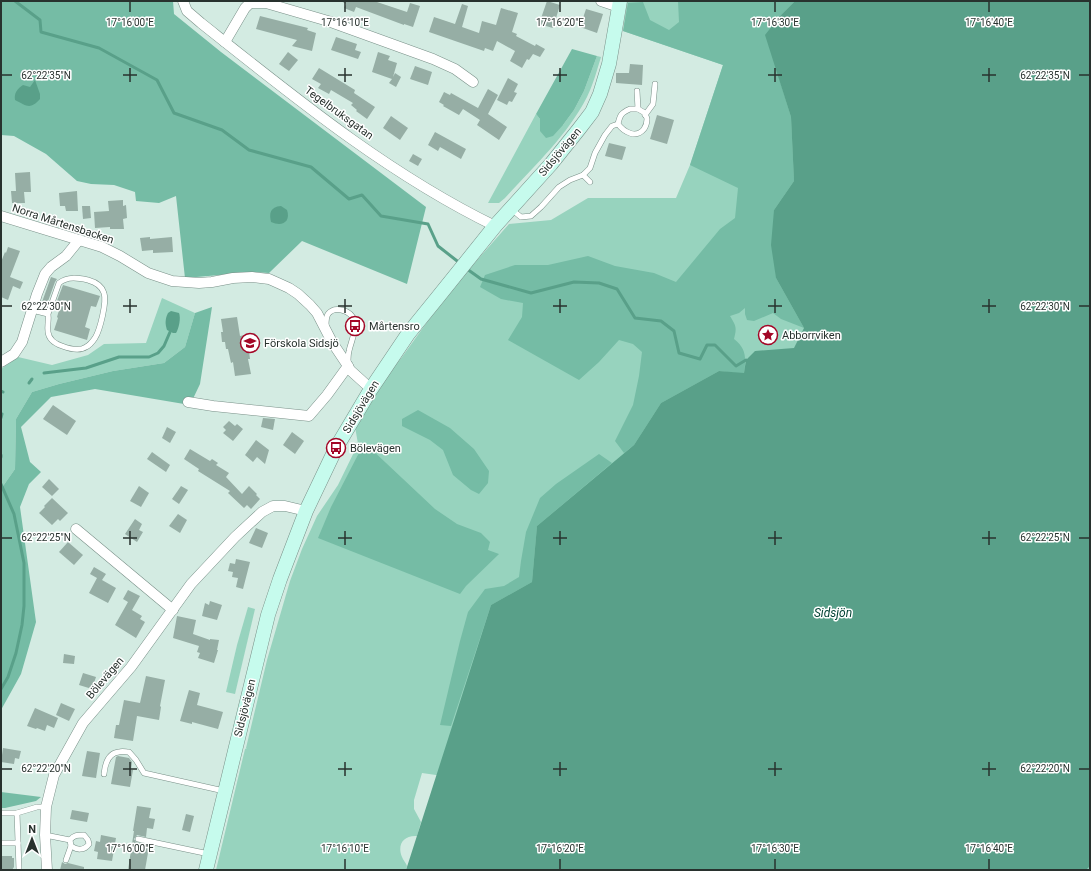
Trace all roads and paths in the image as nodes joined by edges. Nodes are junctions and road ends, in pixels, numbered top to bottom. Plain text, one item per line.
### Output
1 (183, 1) edge
2 (601, 1) edge
3 (619, 4) edge
4 (225, 42) junction
5 (473, 82) dead end
6 (655, 84) dead end
7 (637, 91) dead end
8 (638, 109) junction
9 (645, 115) junction
10 (618, 124) junction
11 (583, 175) junction
12 (590, 182) dead end
13 (510, 209) junction
14 (1, 216) edge
15 (495, 226) junction
16 (79, 240) junction
17 (32, 310) junction
18 (48, 314) junction
19 (325, 329) junction
20 (1, 362) edge
21 (348, 366) junction
22 (371, 389) junction
23 (188, 402) dead end
24 (306, 511) junction
25 (76, 529) dead end
26 (172, 610) junction
27 (104, 774) dead end
28 (225, 791) junction
29 (46, 807) junction
30 (1, 813) edge
31 (17, 813) junction
32 (45, 835) junction
33 (138, 839) dead end
34 (1, 843) edge
35 (18, 843) junction
36 (210, 854) junction
37 (66, 860) dead end
38 (19, 870) edge
39 (47, 870) edge
40 (206, 870) edge

1 - 4 street, Tegelbruksgatan
2 - 3 street
3 - 13 main road, Sidsjövägen
4 - 5 street
4 - 15 street, Tegelbruksgatan
6 - 9 lane
7 - 8 lane
8 - 9 lane
8 - 10 lane
9 - 10 lane
10 - 11 lane
11 - 12 lane
11 - 13 lane
13 - 15 main road, Sidsjövägen
14 - 16 street, Norra Mårtensbacken
15 - 22 main road, Sidsjövägen
16 - 17 street
16 - 19 street, Norra Mårtensbacken
17 - 18 lane
17 - 20 street
18 - 18 lane
19 - 21 street, Norra Mårtensbacken
19 - 21 lane
21 - 22 street, Norra Mårtensbacken
21 - 23 street
22 - 24 main road, Sidsjövägen
24 - 26 street, Bölevägen
24 - 28 main road, Sidsjövägen
25 - 26 street
26 - 29 street, Bölevägen
27 - 28 lane
28 - 36 main road, Sidsjövägen
29 - 31 lane
29 - 32 street, Bölevägen
30 - 31 lane
31 - 35 lane
32 - 37 lane
32 - 39 street, Bölevägen
33 - 36 lane
34 - 35 lane
35 - 38 lane
36 - 40 main road, Sidsjövägen

